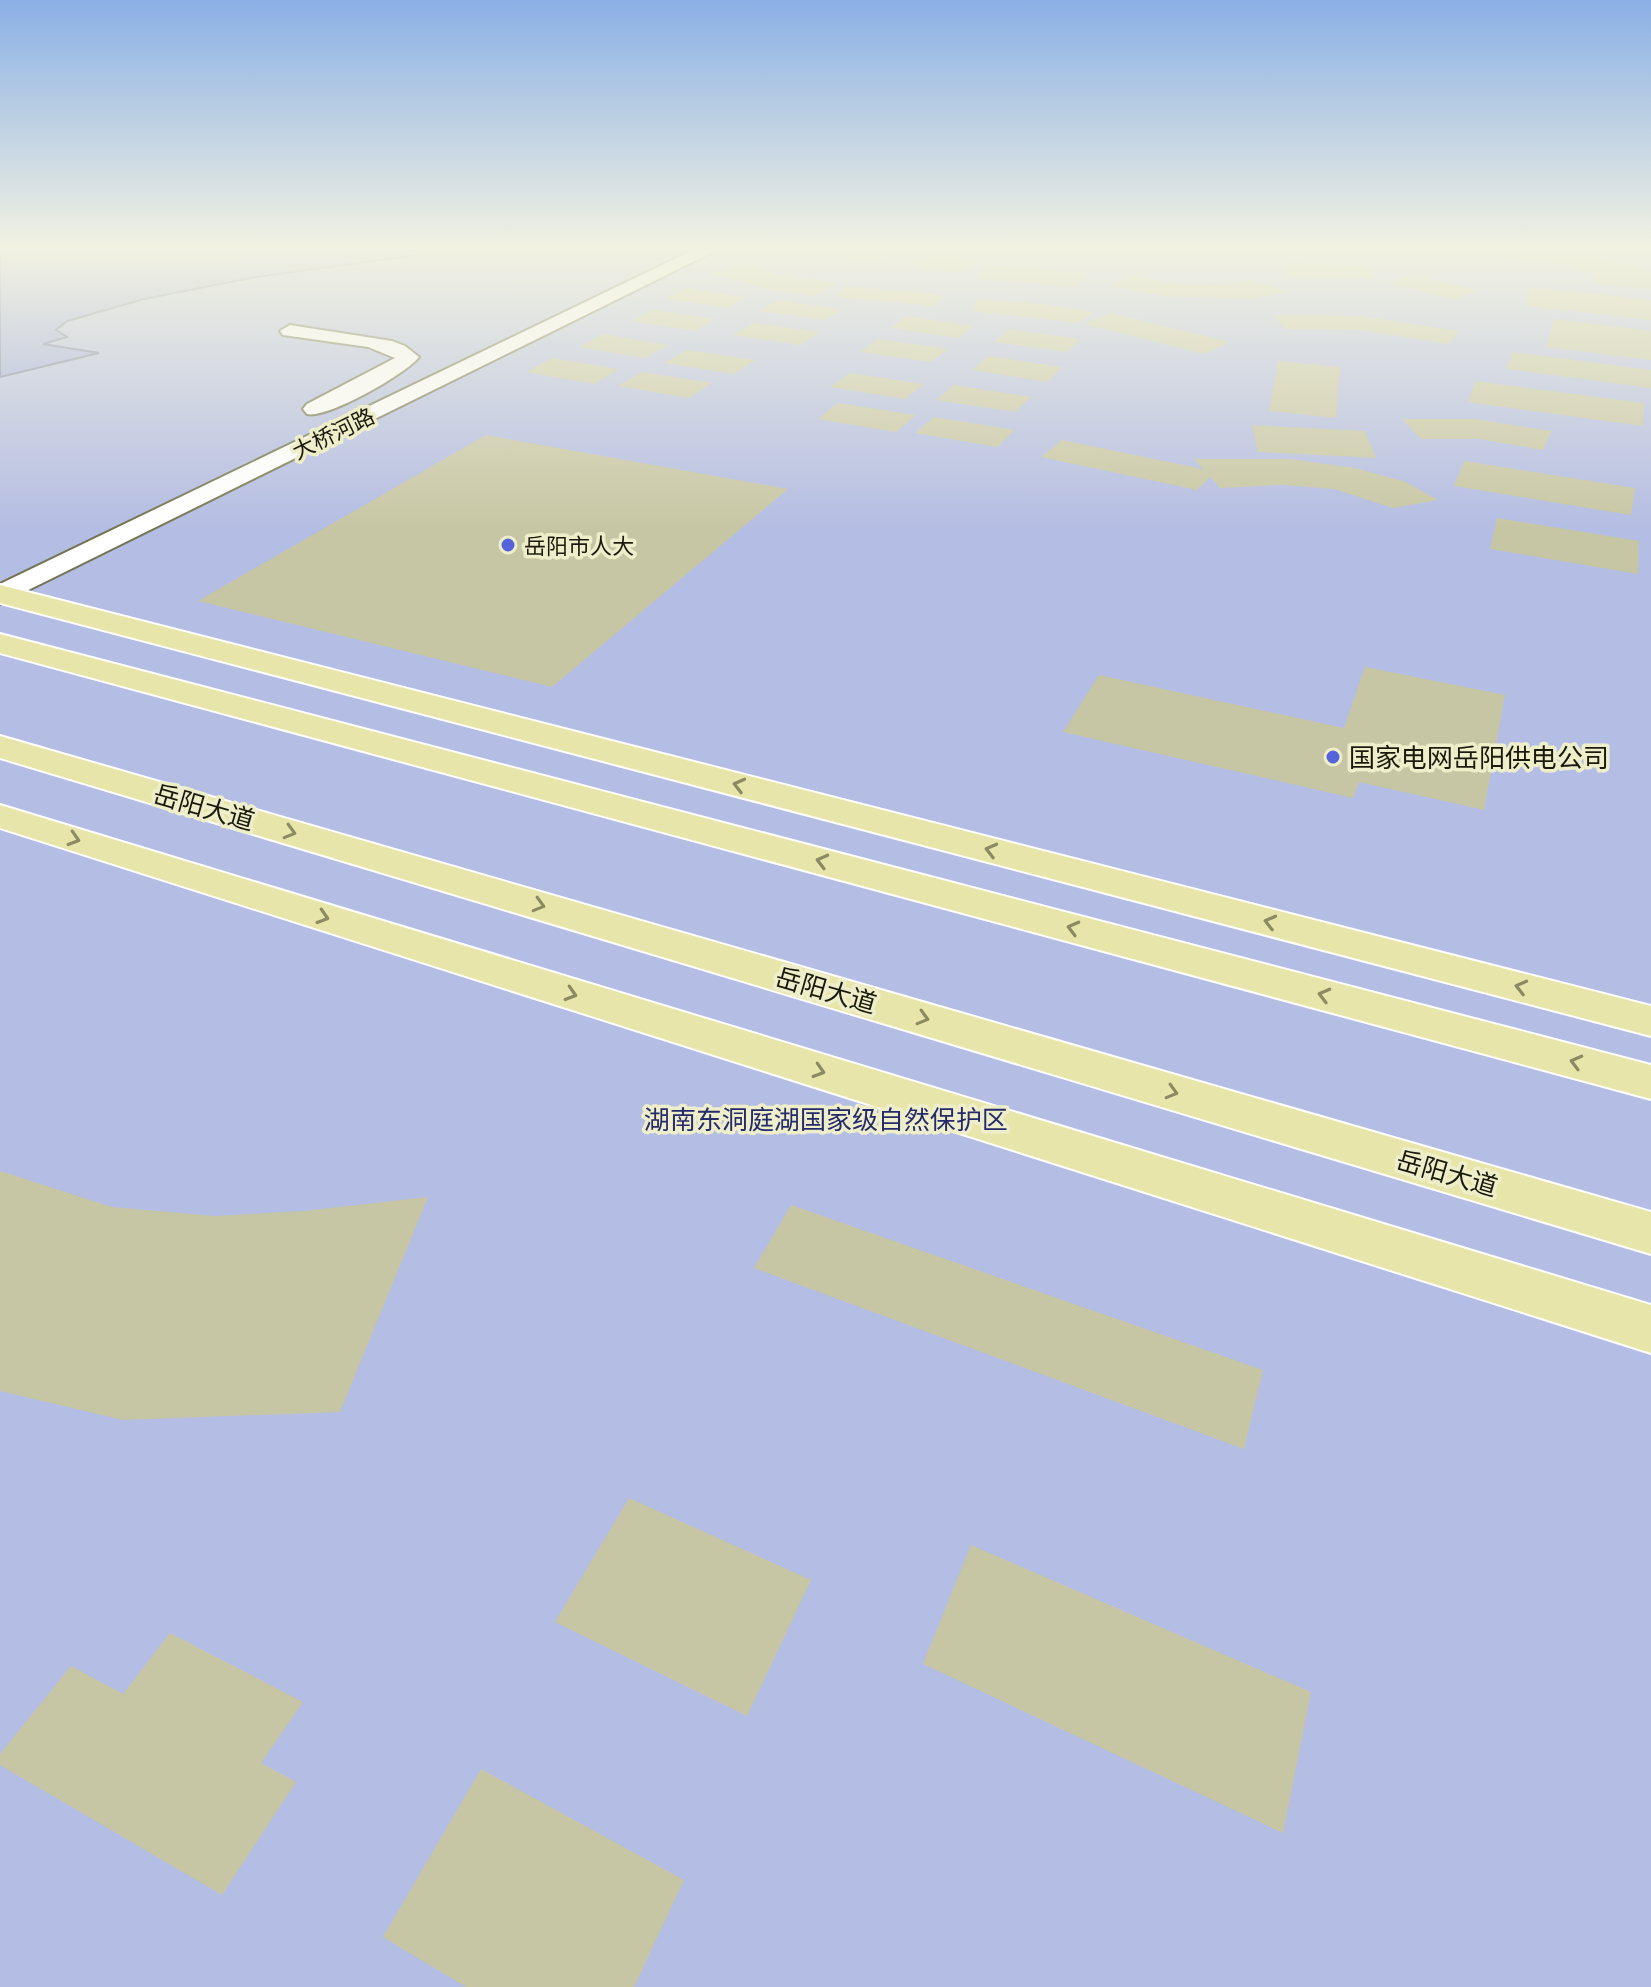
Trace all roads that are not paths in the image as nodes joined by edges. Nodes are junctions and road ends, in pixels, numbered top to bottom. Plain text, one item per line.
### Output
1 (370, 343) edge
2 (518, 343) edge
3 (320, 439) junction
4 (0, 594) edge
5 (0, 643) edge
6 (0, 747) edge
7 (0, 816) edge
8 (1651, 1021) edge
9 (1651, 1082) edge
10 (1651, 1233) edge
11 (1651, 1329) edge

1 - 3 street
2 - 3 street, 大桥河路
3 - 4 street, 大桥河路
8 -> 4 main road
9 -> 5 main road
6 -> 10 main road, 岳阳大道
7 -> 11 main road

